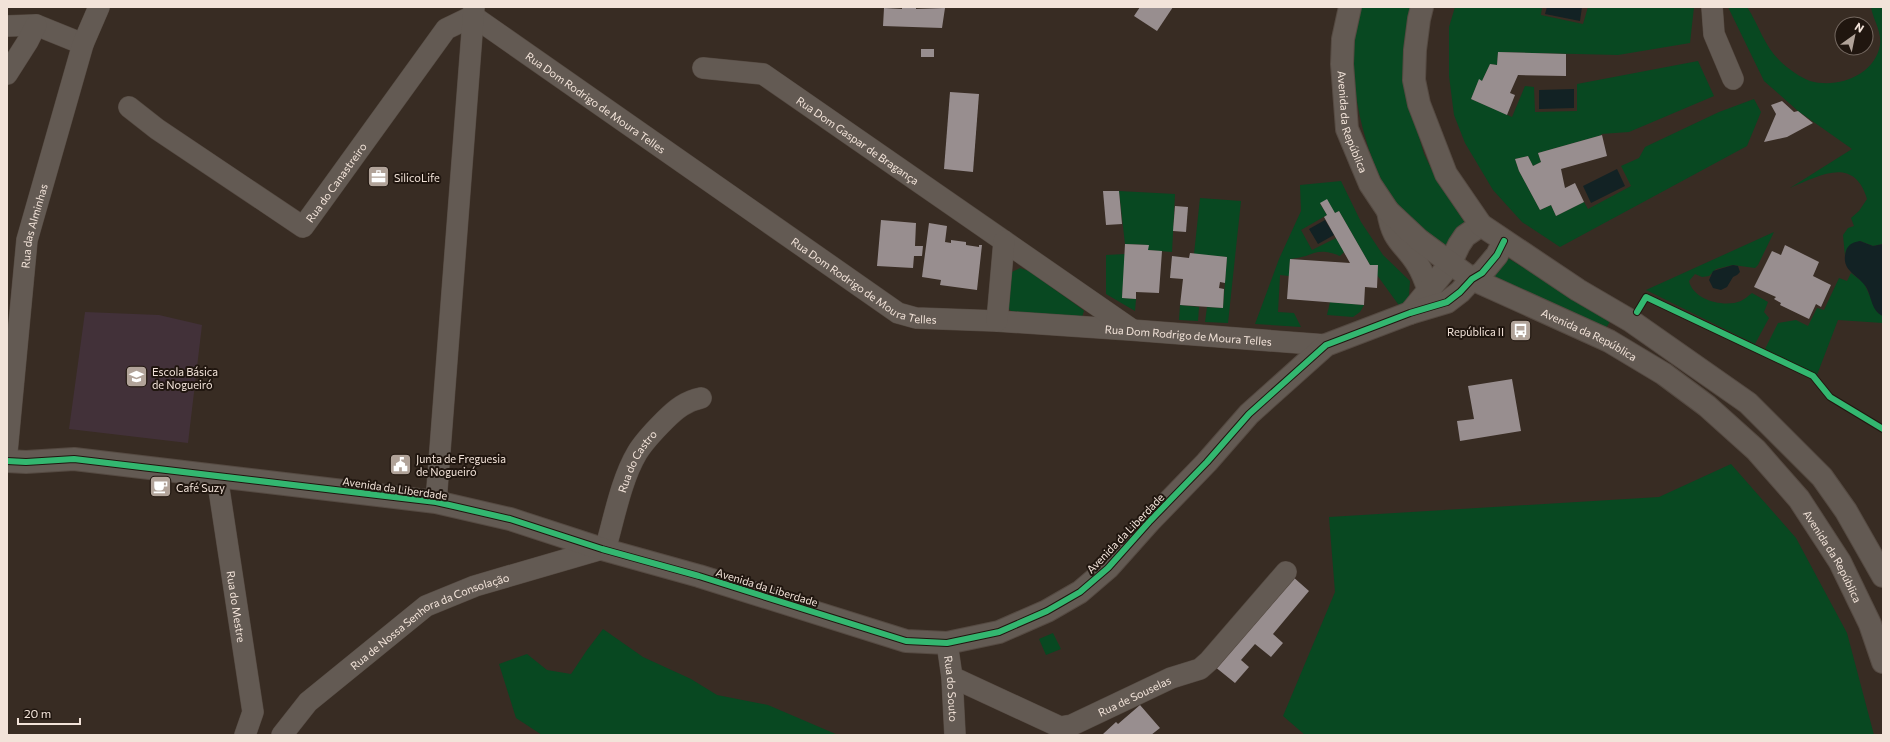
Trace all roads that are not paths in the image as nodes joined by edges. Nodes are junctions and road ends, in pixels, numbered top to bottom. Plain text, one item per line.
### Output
1 (99, 7) edge
2 (1350, 7) edge
3 (1422, 7) edge
4 (1712, 7) edge
5 (474, 11) edge
6 (36, 25) junction
7 (7, 26) edge
8 (83, 44) junction
9 (702, 68) dead end
10 (7, 74) edge
11 (1733, 78) dead end
12 (129, 107) dead end
13 (1388, 211) junction
14 (1481, 224) junction
15 (1004, 241) junction
16 (1504, 241) junction
17 (1450, 264) junction
18 (1472, 278) junction
19 (1428, 291) junction
20 (1410, 313) junction
21 (997, 321) junction
22 (1131, 330) junction
23 (1326, 345) junction
24 (701, 398) dead end
25 (7, 452) edge
26 (7, 461) edge
27 (217, 476) junction
28 (436, 502) junction
29 (604, 549) junction
30 (1286, 572) dead end
31 (1883, 576) edge
32 (947, 642) junction
33 (1883, 662) edge
34 (952, 678) junction
35 (246, 735) edge
36 (282, 735) edge
37 (954, 735) edge

1 - 8 street, Rua das Alminhas
2 - 13 street, Avenida da República
3 - 14 street
4 - 11 street
5 - 12 street, Rua do Canastreiro
5 - 21 street, Rua Dom Rodrigo de Moura Telles
5 - 28 street
6 - 7 street
6 - 8 street
6 - 10 street
8 - 25 street, Rua das Alminhas
9 - 15 street, Rua Dom Gaspar de Bragança
13 - 17 street, Avenida da República
13 - 19 street
14 - 16 street
14 - 17 street
15 - 21 street
15 - 22 street, Rua Dom Gaspar de Bragança
16 - 18 street, Avenida da Liberdade
16 - 31 street
17 - 18 street, Avenida da República
17 - 19 street
18 - 20 street, Avenida da Liberdade
18 - 33 street, Avenida da República
19 - 20 street
20 - 23 street, Avenida da Liberdade
21 - 22 street, Rua Dom Rodrigo de Moura Telles
22 - 23 street, Rua Dom Rodrigo de Moura Telles
23 - 32 street, Avenida da Liberdade
24 - 29 street, Rua do Castro
26 - 27 street, Avenida da Liberdade
27 - 28 street, Avenida da Liberdade
27 - 35 street, Rua do Mestre
28 - 29 street, Avenida da Liberdade
29 - 32 street, Avenida da Liberdade
29 - 36 street, Rua de Nossa Senhora da Consolação
30 - 34 street, Rua de Souselas
32 - 34 street, Rua do Souto
34 - 37 street, Rua do Souto

